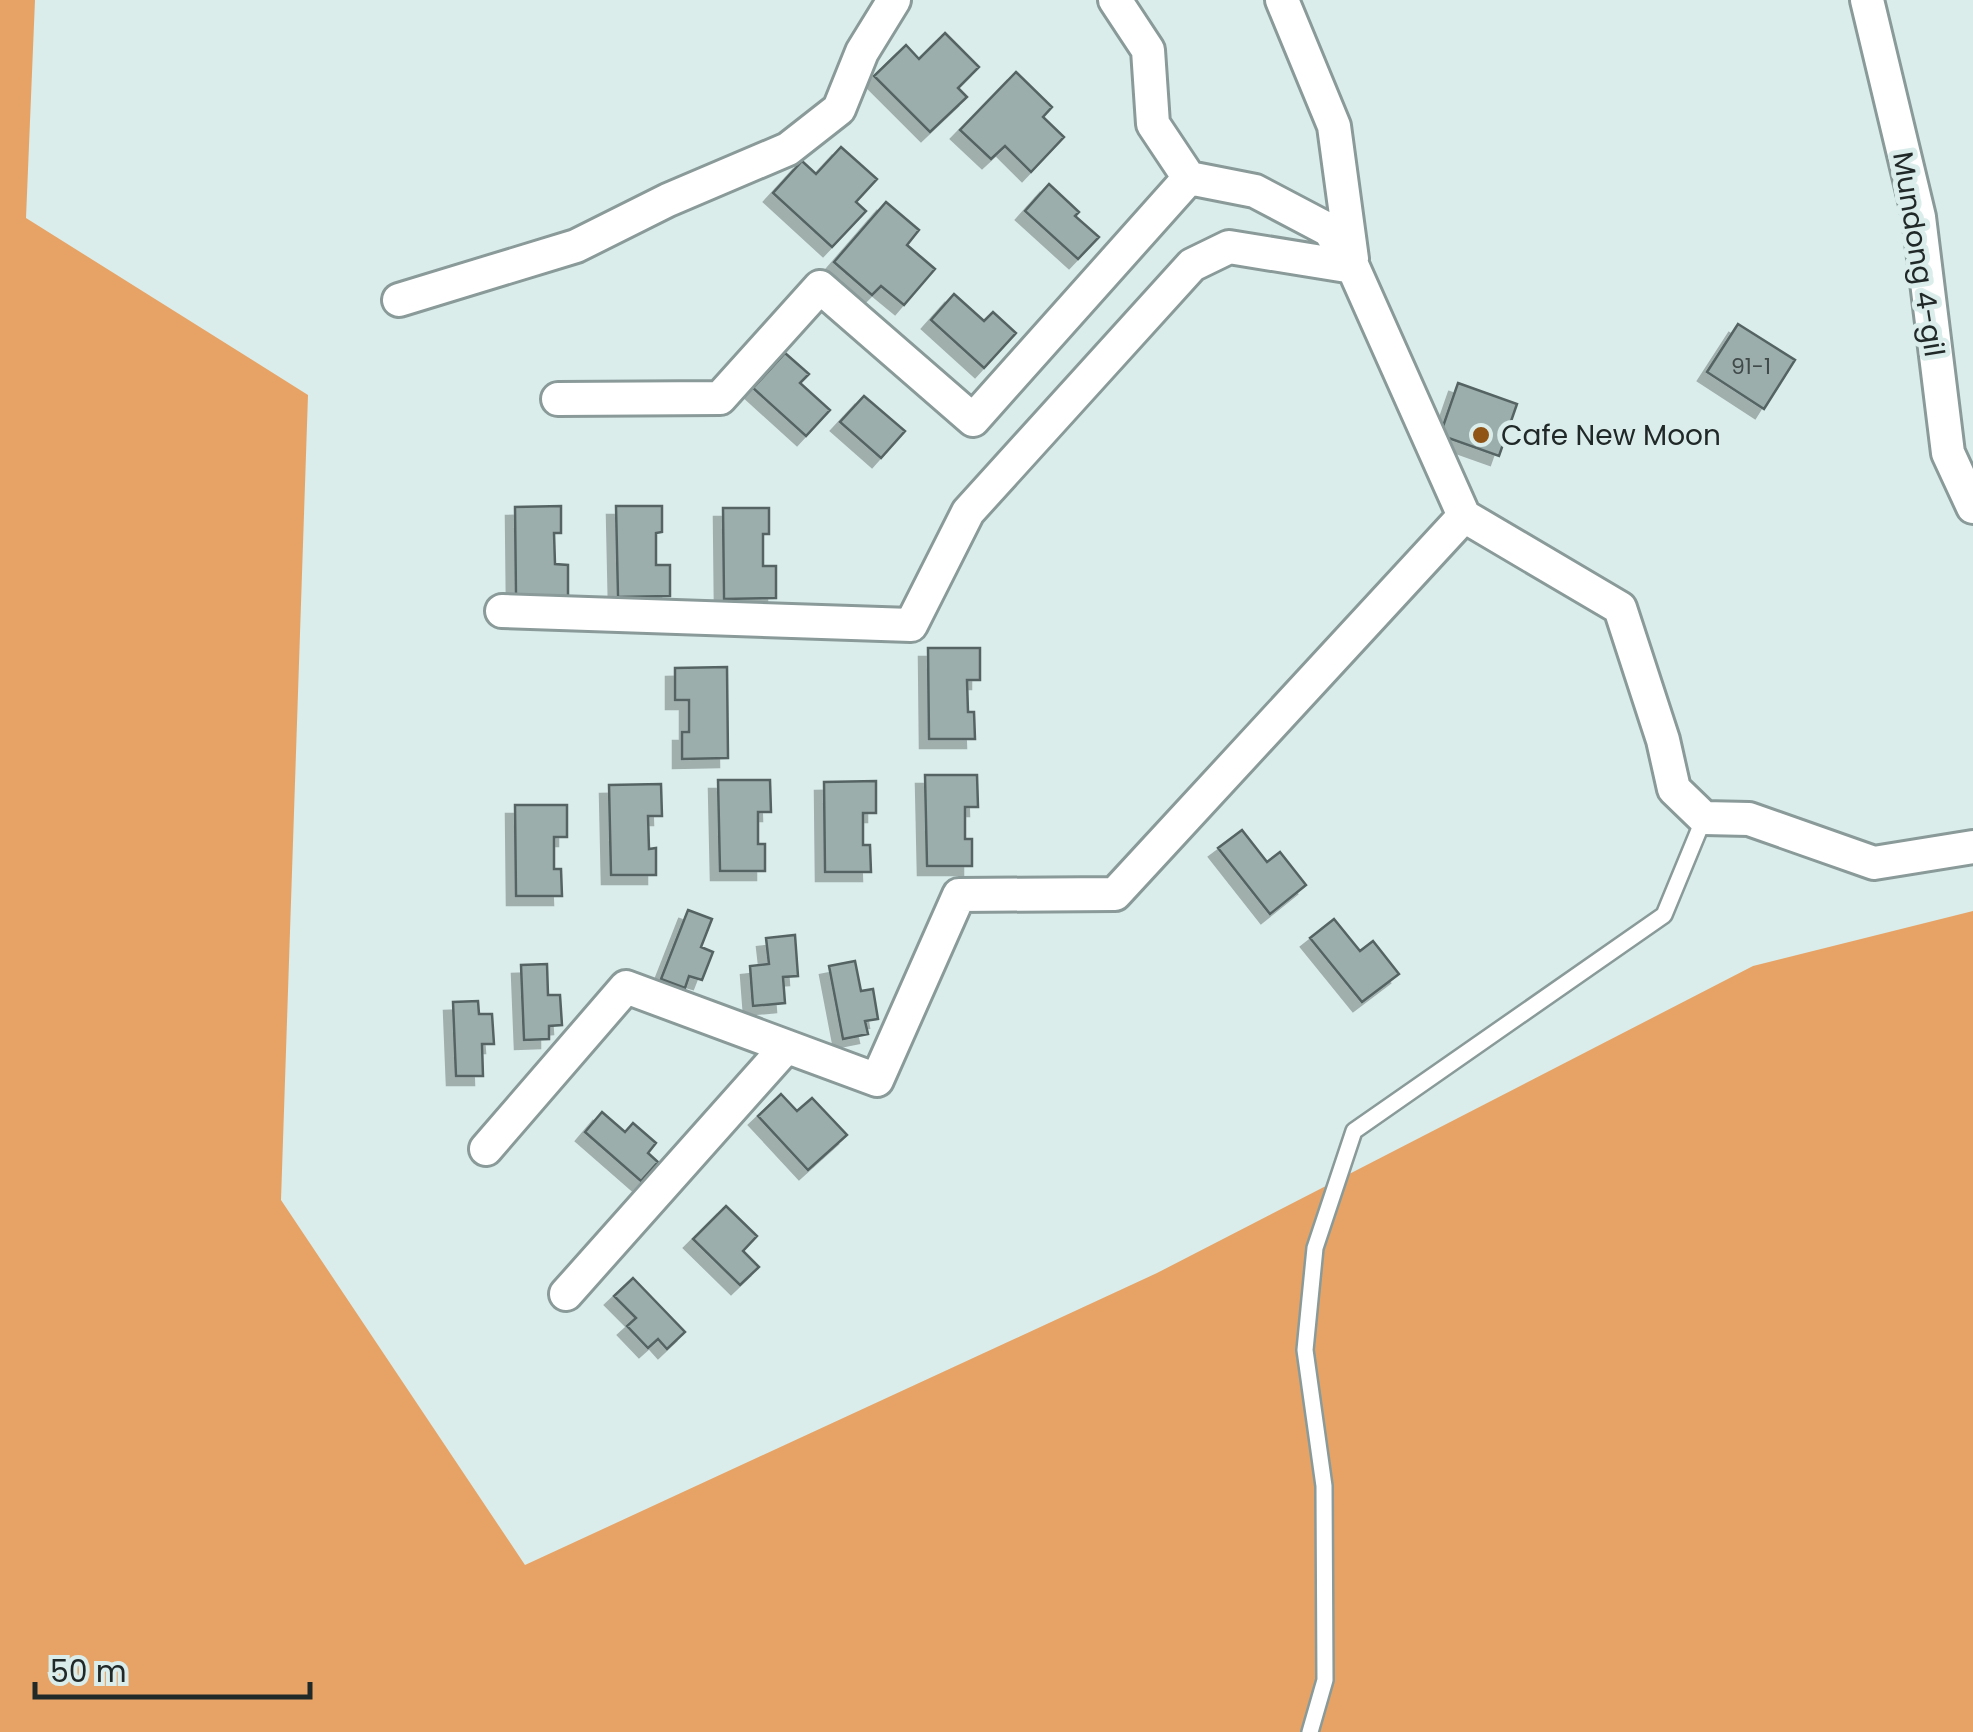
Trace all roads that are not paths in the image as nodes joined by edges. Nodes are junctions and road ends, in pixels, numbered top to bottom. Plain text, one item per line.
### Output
1 (894, 0) edge
2 (1116, 0) edge
3 (1282, 0) edge
4 (1867, 0) edge
5 (1189, 178) junction
6 (1352, 267) junction
7 (399, 300) dead end
8 (558, 399) dead end
9 (1973, 507) edge
10 (1464, 516) junction
11 (502, 612) dead end
12 (1704, 818) junction
13 (1973, 847) edge
14 (786, 1047) junction
15 (486, 1149) dead end
16 (566, 1294) dead end
17 (1310, 1732) edge

1 - 7 street
2 - 5 street
3 - 6 street
4 - 9 street, Mundong 4-gil
5 - 6 street
5 - 8 street
6 - 10 street
6 - 11 street
10 - 12 street
10 - 14 street
12 - 13 street
12 - 17 lane
14 - 15 street
14 - 16 street

